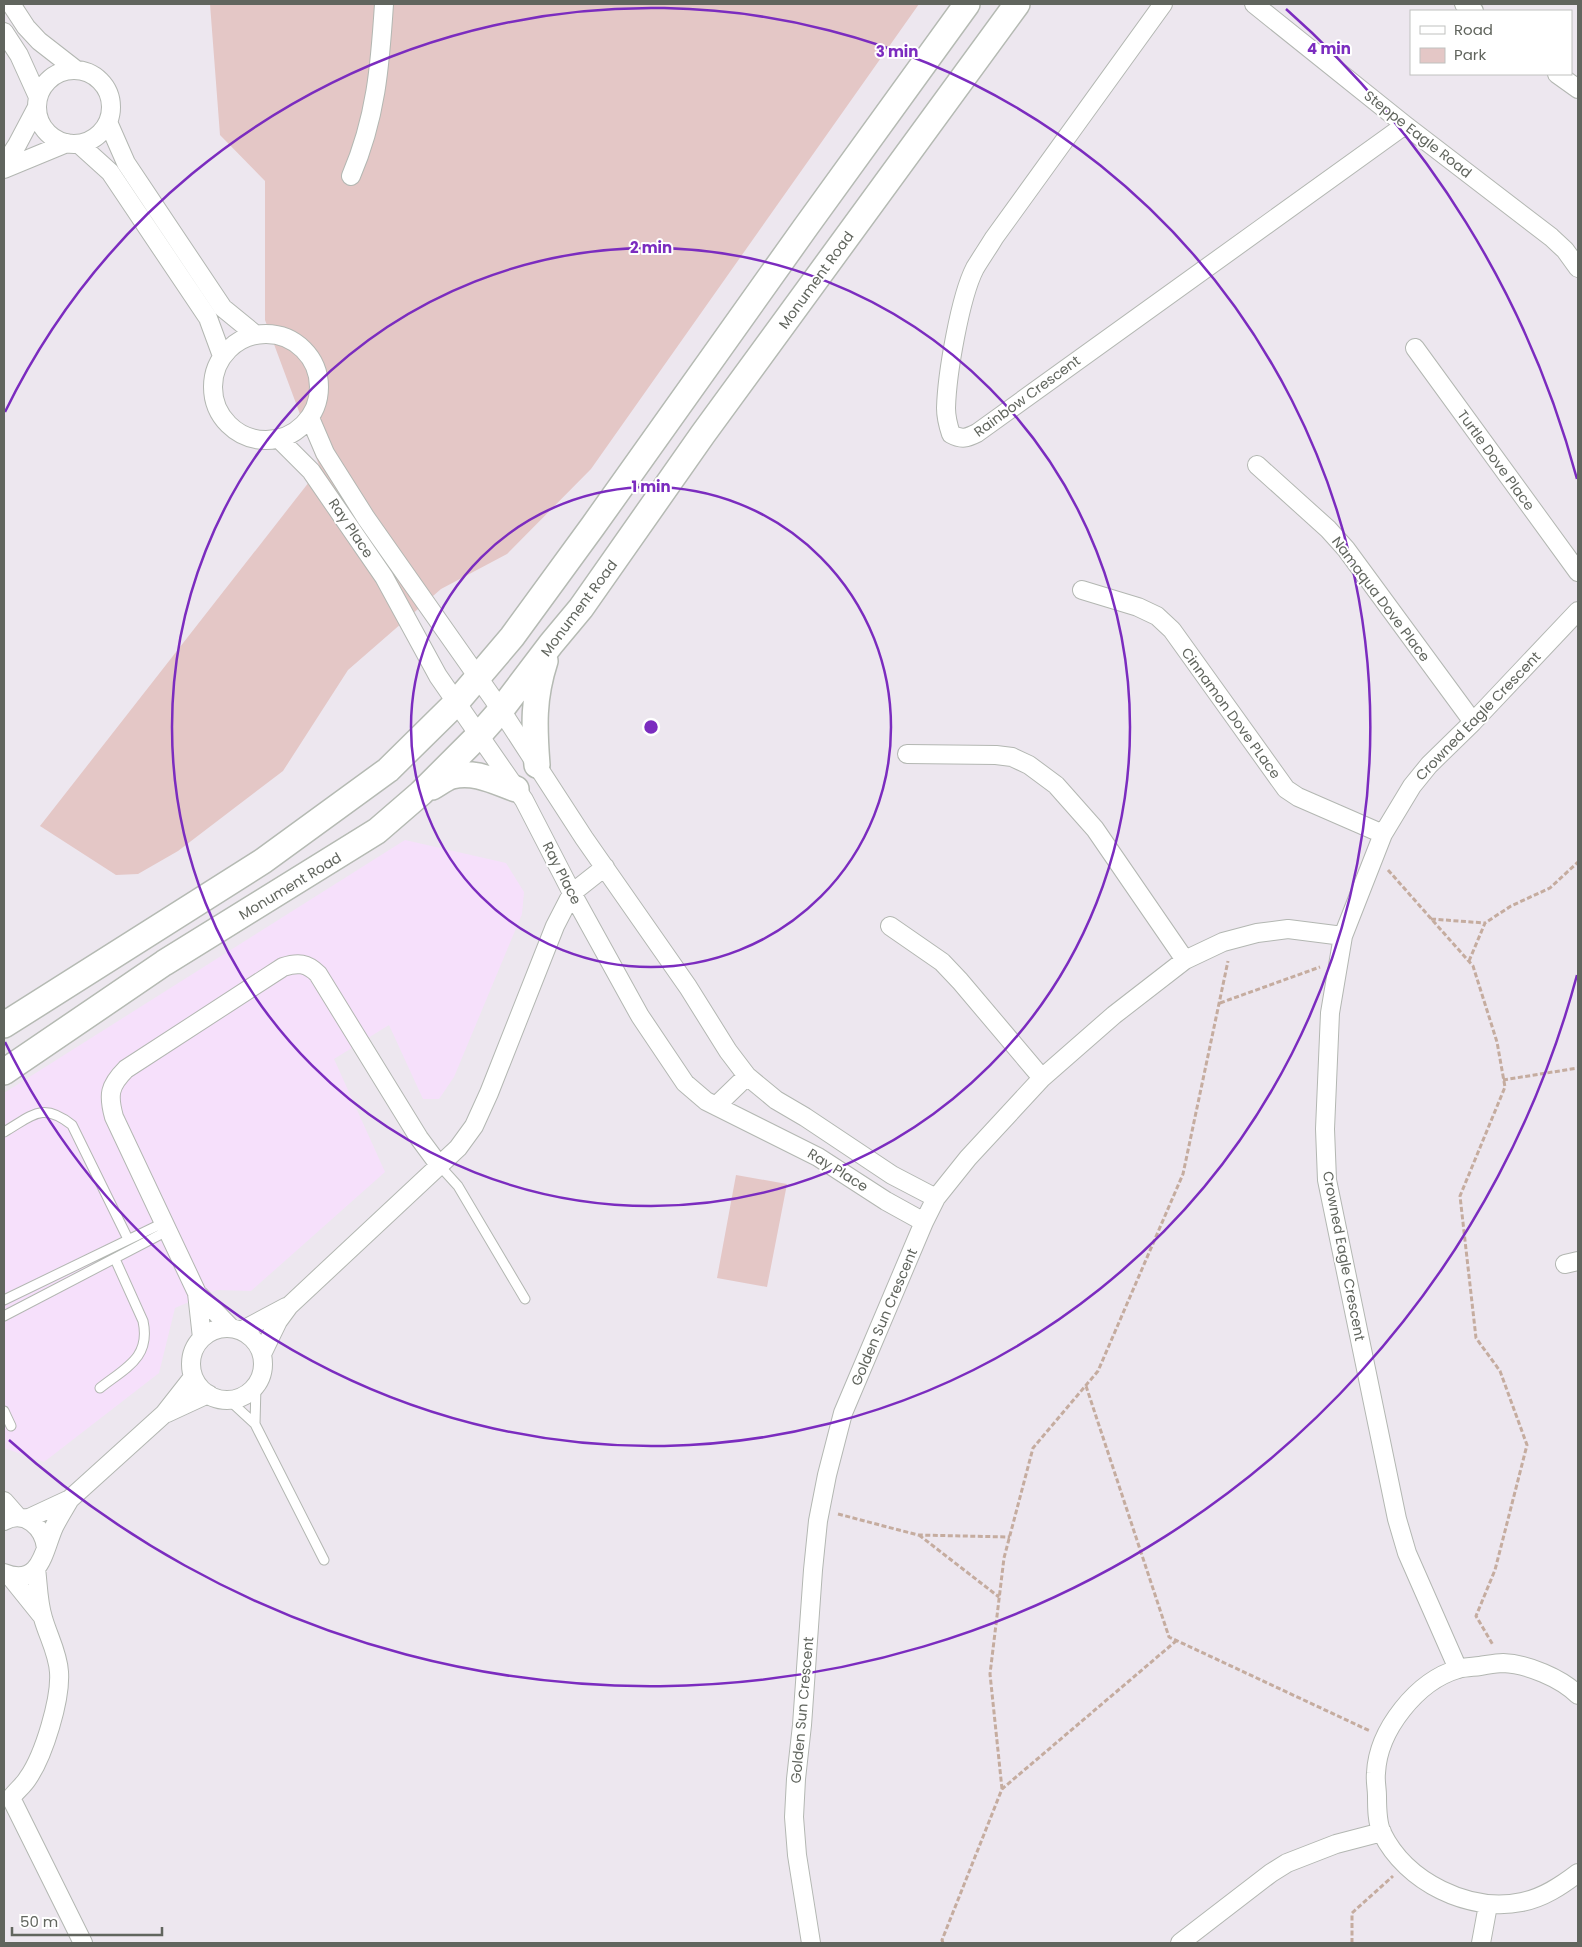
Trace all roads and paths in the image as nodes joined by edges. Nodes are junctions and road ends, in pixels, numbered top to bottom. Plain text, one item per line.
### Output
1 (11, 4) edge
2 (384, 4) edge
3 (967, 4) edge
4 (1017, 4) edge
5 (1163, 4) edge
6 (1254, 4) edge
7 (4, 32) edge
8 (75, 69) junction
9 (1558, 75) edge
10 (1578, 90) edge
11 (37, 103) junction
12 (108, 122) junction
13 (1405, 125) junction
14 (73, 144) junction
15 (4, 167) edge
16 (352, 176) dead end
17 (1578, 268) edge
18 (256, 335) junction
19 (1415, 348) dead end
20 (222, 356) junction
21 (310, 418) junction
22 (279, 439) junction
23 (1257, 465) dead end
24 (1578, 572) edge
25 (1082, 590) dead end
26 (1578, 611) edge
27 (550, 644) junction
28 (477, 677) junction
29 (456, 704) junction
30 (501, 710) junction
31 (1473, 722) junction
32 (479, 735) junction
33 (907, 754) dead end
34 (537, 765) junction
35 (516, 788) junction
36 (421, 793) junction
37 (1383, 834) junction
38 (1375, 854) junction
39 (1578, 862) edge
40 (605, 867) junction
41 (572, 893) junction
42 (1431, 919) junction
43 (1485, 923) junction
44 (890, 926) dead end
45 (1343, 936) junction
46 (1233, 939) junction
47 (1185, 960) junction
48 (1339, 960) junction
49 (1469, 962) junction
50 (1219, 1004) junction
51 (4, 1025) edge
52 (1578, 1068) edge
53 (4, 1072) edge
54 (747, 1076) junction
55 (1042, 1078) junction
56 (1504, 1080) junction
57 (716, 1106) junction
58 (4, 1132) edge
59 (858, 1152) junction
60 (439, 1165) junction
61 (843, 1172) junction
62 (936, 1198) junction
63 (924, 1222) junction
64 (165, 1227) junction
65 (128, 1239) junction
66 (115, 1259) junction
67 (197, 1293) junction
68 (4, 1300) edge
69 (525, 1300) dead end
70 (289, 1306) junction
71 (4, 1316) edge
72 (236, 1329) junction
73 (202, 1338) junction
74 (262, 1354) junction
75 (193, 1376) junction
76 (256, 1385) junction
77 (1086, 1386) junction
78 (100, 1388) dead end
79 (208, 1394) junction
80 (228, 1400) junction
81 (4, 1411) edge
82 (164, 1414) junction
83 (255, 1424) junction
84 (11, 1426) dead end
85 (70, 1499) junction
86 (4, 1501) edge
87 (820, 1510) junction
88 (16, 1519) edge
89 (918, 1534) junction
90 (1010, 1537) junction
91 (46, 1548) junction
92 (324, 1560) dead end
93 (36, 1568) junction
94 (7, 1574) edge
95 (999, 1597) junction
96 (42, 1616) junction
97 (1176, 1640) junction
98 (1503, 1663) junction
99 (1458, 1669) junction
100 (1578, 1692) edge
101 (1384, 1737) junction
102 (1002, 1788) junction
103 (7, 1798) edge
104 (1382, 1832) junction
105 (1406, 1864) junction
106 (1578, 1874) edge
107 (1488, 1905) junction
108 (83, 1943) edge
109 (810, 1943) edge
110 (942, 1943) edge
111 (1180, 1943) edge
112 (1352, 1943) edge
113 (1482, 1943) edge

1 - 8 street
2 - 16 street
3 - 28 main road
4 - 27 main road, Monument Road
5 - 13 street, Rainbow Crescent
6 - 13 street, Steppe Eagle Road
7 - 11 street
8 - 11 street
8 - 12 street
9 - 10 street
11 - 14 street
11 - 15 street
12 - 14 street
12 - 18 street
13 - 17 street, Steppe Eagle Road
14 - 15 street
14 - 20 street
18 - 20 street
18 - 21 street
19 - 24 street, Turtle Dove Place
20 - 22 street
21 - 22 street
21 - 28 street, Ray Place
22 - 29 street, Ray Place
23 - 31 street, Namaqua Dove Place
25 - 37 street, Cinnamon Dove PLace
26 - 31 street, Crowned Eagle Crescent
27 - 30 main road, Monument Road
27 - 34 main road
28 - 29 main road
28 - 30 street, Ray Place
29 - 32 street, Ray Place
29 - 51 main road
30 - 32 main road, Monument Road
30 - 34 street, Ray Place
31 - 37 street, Crowned Eagle Crescent
32 - 35 street, Ray Place
32 - 36 main road, Monument Road
33 - 47 street
34 - 40 street, Ray Place
35 - 36 main road
35 - 41 street, Ray Place
36 - 53 main road, Monument Road
37 - 38 street, Crowned Eagle Crescent
38 - 42 path
38 - 45 street, Crowned Eagle Crescent
39 - 43 path
40 - 41 street
40 - 54 street, Ray Place
41 - 57 street, Ray Place
41 - 60 street
42 - 43 path
42 - 49 path
43 - 49 path
44 - 55 street
45 - 46 street, Golden Sun Crescent
45 - 48 street, Crowned Eagle Crescent
46 - 47 street, Golden Sun Crescent
46 - 50 path
47 - 55 street, Golden Sun Crescent
48 - 50 path
48 - 99 street, Crowned Eagle Crescent
49 - 56 path
50 - 77 path
52 - 56 path
54 - 57 street
54 - 59 street, Ray Place
55 - 62 street, Golden Sun Crescent
56 - 98 path
57 - 61 street, Ray Place
58 - 65 lane
59 - 61 street
59 - 62 street, Ray Place
60 - 64 street
60 - 69 lane
60 - 70 street
61 - 63 street, Ray Place
62 - 63 street, Golden Sun Crescent
63 - 87 street, Golden Sun Crescent
64 - 65 lane
64 - 66 lane
64 - 67 street
65 - 68 lane
66 - 71 lane
66 - 78 lane
67 - 72 street
67 - 73 street
70 - 72 street
70 - 74 street
72 - 73 street
72 - 74 street
73 - 75 street
74 - 76 street
75 - 79 street
75 - 82 street
76 - 80 street
76 - 83 lane
77 - 90 path
77 - 97 path
79 - 80 street
79 - 82 street
80 - 83 lane
81 - 84 lane
82 - 85 street
83 - 92 lane
85 - 88 street
85 - 91 street
86 - 88 street
87 - 89 path
87 - 109 street, Golden Sun Crescent
88 - 91 street
89 - 90 path
89 - 95 path
90 - 95 path
91 - 93 street
93 - 94 street
93 - 96 street
94 - 96 street
95 - 102 path
96 - 103 street
97 - 101 path
97 - 102 path
98 - 99 street
98 - 100 street
99 - 101 street
101 - 104 street
102 - 110 path
103 - 108 street
104 - 105 street
104 - 111 street
105 - 107 street
105 - 112 path
106 - 107 street
107 - 113 street

